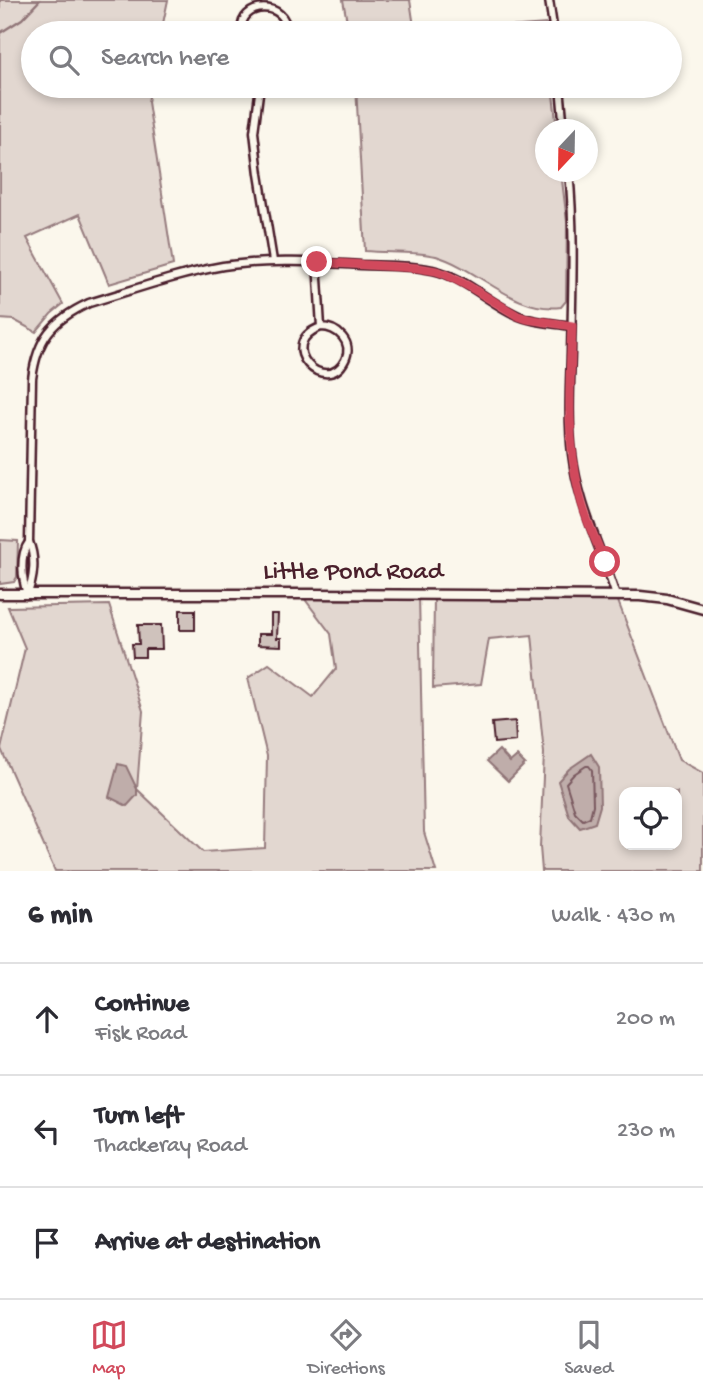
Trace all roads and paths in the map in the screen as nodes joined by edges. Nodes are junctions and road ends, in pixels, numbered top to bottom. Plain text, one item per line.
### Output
1 (549, 0) edge
2 (242, 21) edge
3 (285, 21) edge
4 (552, 21) edge
5 (257, 98) edge
6 (561, 98) edge
7 (563, 119) edge
8 (570, 182) edge
9 (273, 261) junction
10 (317, 262) junction
11 (572, 326) junction
12 (321, 327) junction
13 (0, 594) edge
14 (27, 595) junction
15 (616, 596) junction
16 (703, 609) edge

1 - 4 street
2 - 3 street
5 - 9 street
6 - 7 street
8 - 11 street
9 - 10 street
9 - 14 street
10 - 11 street
10 - 12 street
11 - 15 street
12 - 12 street
13 - 14 street, Little Pond Road
14 - 15 street, Little Pond Road
15 - 16 street, Little Pond Road

